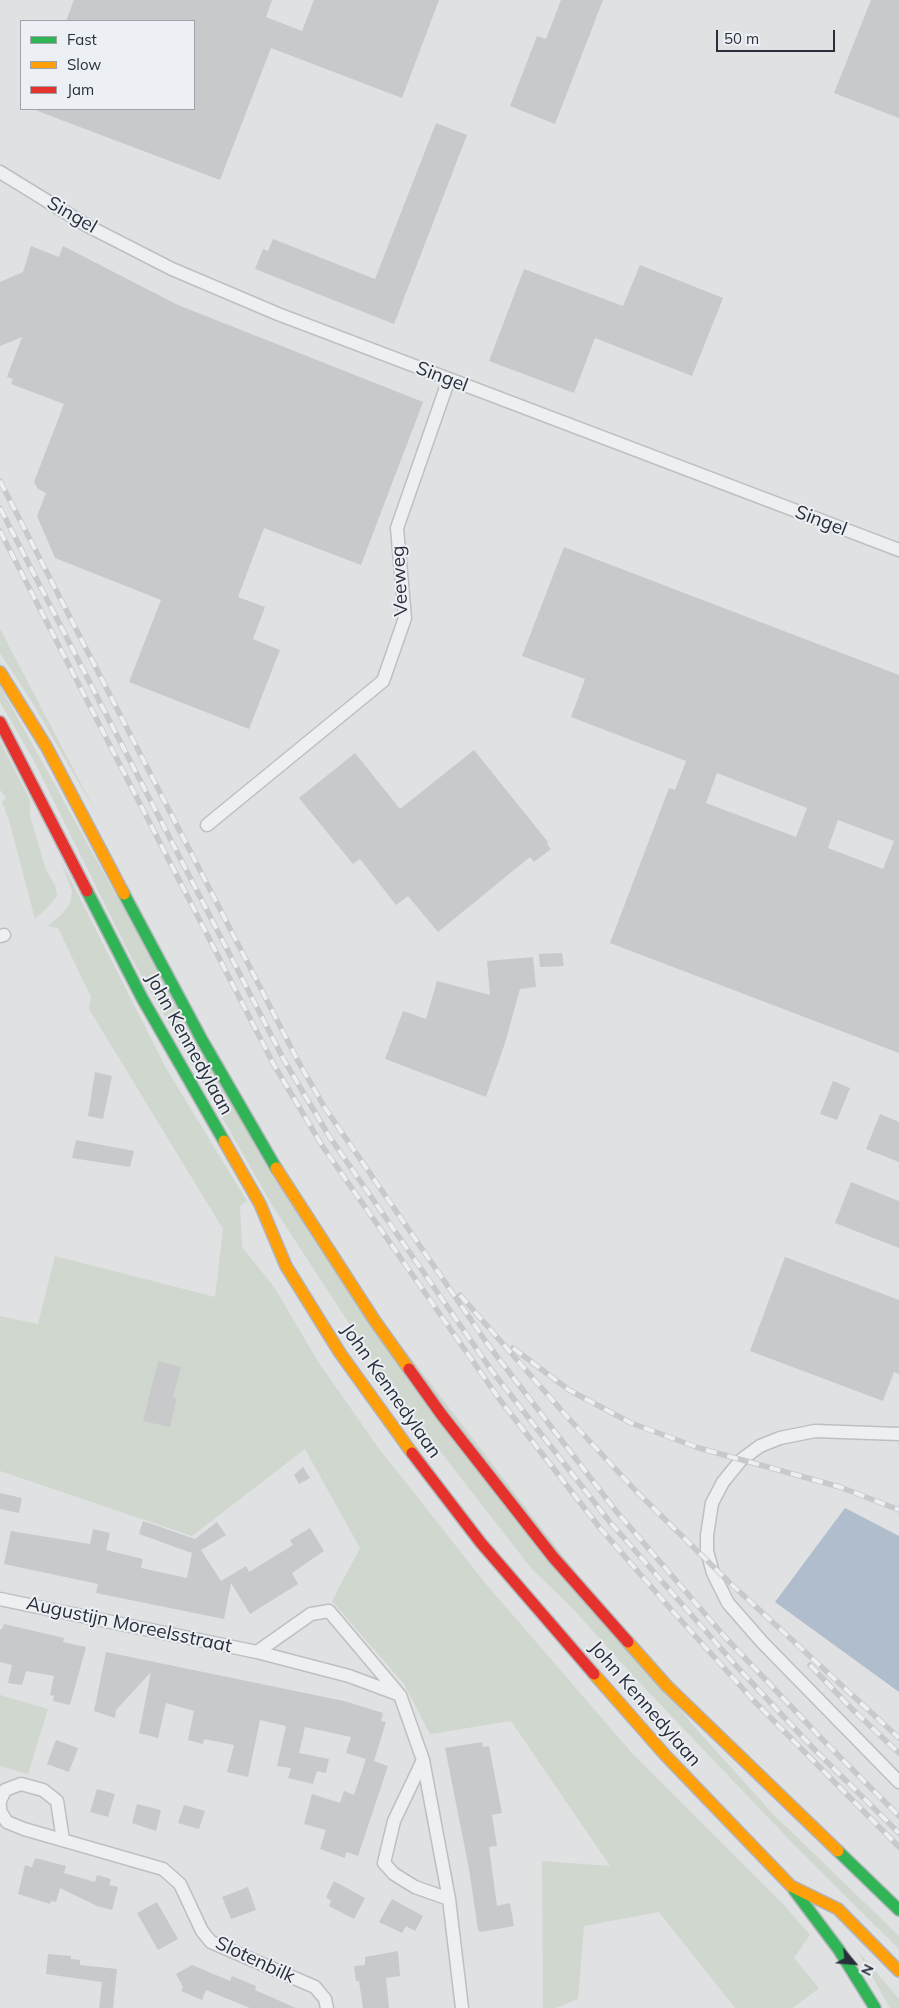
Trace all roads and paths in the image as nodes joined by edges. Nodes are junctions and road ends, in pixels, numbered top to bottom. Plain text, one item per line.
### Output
1 (0, 172) edge
2 (449, 379) junction
3 (899, 550) edge
4 (0, 672) edge
5 (0, 722) edge
6 (207, 825) dead end
7 (899, 1434) edge
8 (0, 1599) edge
9 (257, 1652) junction
10 (400, 1695) junction
11 (423, 1760) junction
12 (899, 1782) edge
13 (0, 1801) edge
14 (0, 1806) edge
15 (63, 1840) junction
16 (791, 1886) junction
17 (449, 1900) junction
18 (899, 1910) edge
19 (899, 1971) edge
20 (327, 2008) edge
21 (462, 2008) edge
22 (875, 2008) edge

1 - 2 street, Singel
2 - 3 street, Singel
2 - 6 street, Veeweg
4 - 18 highway, John Kennedylaan
5 - 16 highway, John Kennedylaan
7 - 12 street
8 - 9 street, Augustijn Moreelsstraat
9 - 10 street, Augustijn Moreelsstraat
9 - 10 street, Augustijn Moreelsstraat
10 - 11 street, Augustijn Moreelsstraat
11 - 17 street, Augustijn Moreelsstraat
11 - 17 street
13 - 15 street
14 - 15 street, Slotenbilk
15 - 20 street, Slotenbilk
16 - 19 highway, John Kennedylaan
16 - 22 highway
17 - 21 street, Augustijn Moreelsstraat

